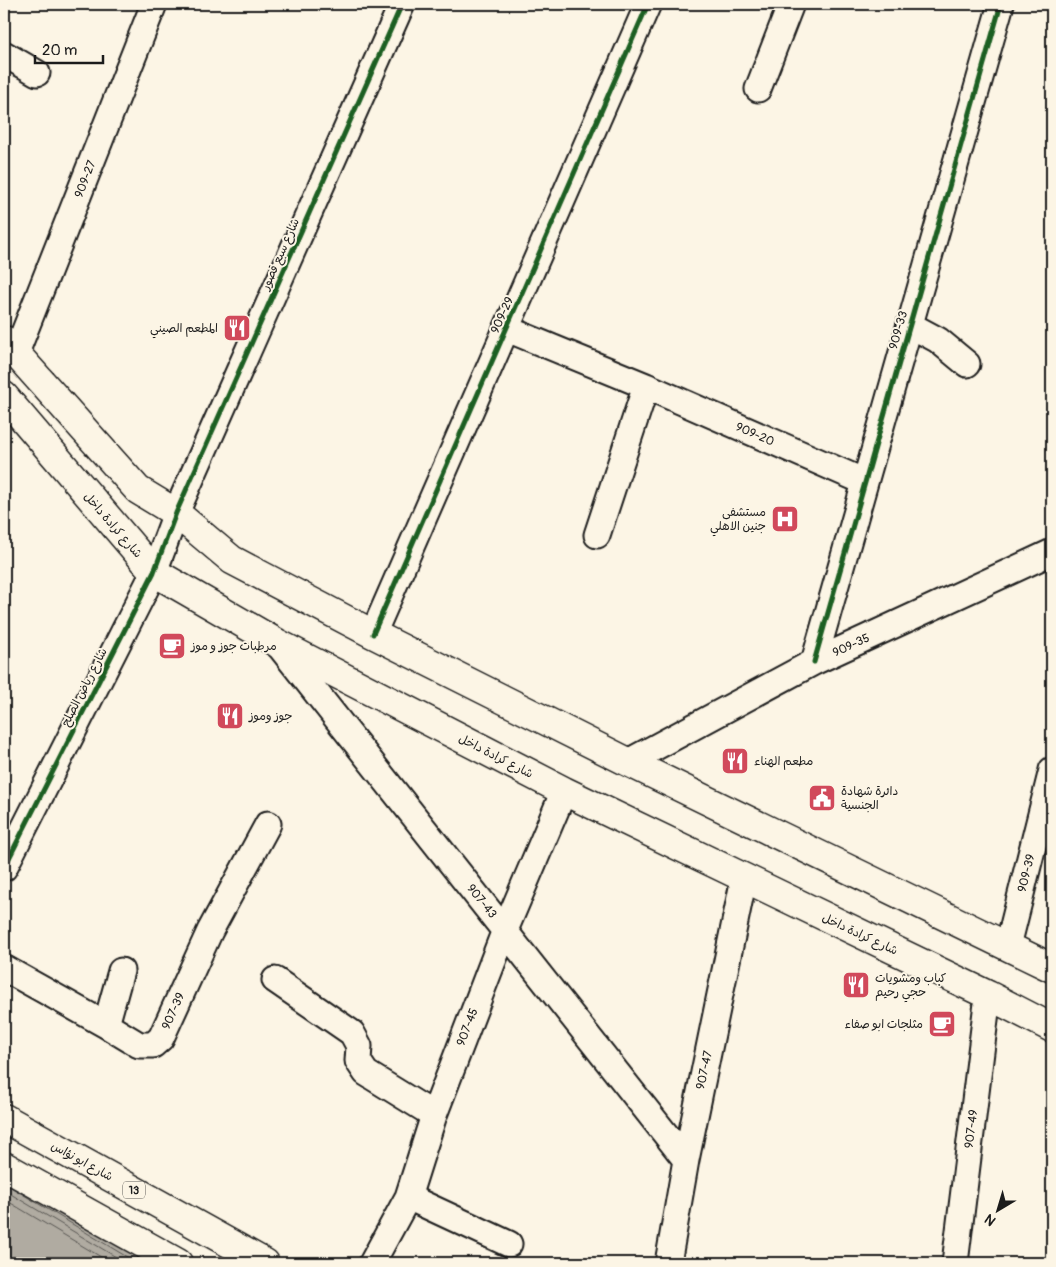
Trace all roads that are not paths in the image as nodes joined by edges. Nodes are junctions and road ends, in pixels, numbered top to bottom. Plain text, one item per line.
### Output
1 (154, 4) edge
2 (402, 4) edge
3 (648, 4) edge
4 (791, 4) edge
5 (1001, 4) edge
6 (4, 54) edge
7 (38, 73) dead end
8 (758, 89) dead end
9 (910, 325) junction
10 (507, 329) junction
11 (10, 347) edge
12 (967, 364) dead end
13 (646, 386) junction
14 (5, 404) edge
15 (865, 482) junction
16 (176, 513) junction
17 (598, 535) dead end
18 (1052, 552) edge
19 (154, 572) junction
20 (373, 634) junction
21 (277, 643) junction
22 (814, 662) junction
23 (628, 762) junction
24 (1052, 770) edge
25 (564, 791) junction
26 (268, 824) dead end
27 (4, 868) edge
28 (744, 878) junction
29 (505, 930) junction
30 (1008, 946) junction
31 (4, 968) edge
32 (1052, 968) edge
33 (121, 971) dead end
34 (275, 980) dead end
35 (988, 995) junction
36 (106, 1025) junction
37 (1052, 1028) edge
38 (434, 1115) junction
39 (4, 1118) edge
40 (686, 1160) junction
41 (4, 1166) edge
42 (408, 1197) junction
43 (509, 1244) dead end
44 (178, 1263) edge
45 (265, 1263) edge
46 (372, 1263) edge
47 (668, 1263) edge
48 (955, 1263) edge

1 - 11 street, 909-27
2 - 16 street, شارع سبع قصور
3 - 10 street, 909-29
4 - 8 street
5 - 9 street, 909-33
6 - 7 street
9 - 12 street
9 - 15 street, 909-33
10 - 13 street, 909-20
10 - 20 street, 909-29
11 - 16 main road
13 - 15 street, 909-20
13 - 17 street
14 - 19 main road, شارع كرادة داخل
15 - 22 street, 909-33
16 - 19 street, شارع رياض الصلح
16 - 20 main road
18 - 22 street, 909-35
19 - 21 main road, شارع كرادة داخل
19 - 27 street, شارع رياض الصلح
20 - 23 main road
21 - 25 main road, شارع كرادة داخل
21 - 29 street, 907-43
22 - 23 street, 909-35
23 - 30 main road
24 - 30 street, 909-39
25 - 28 main road, شارع كرادة داخل
25 - 29 street, 907-45
26 - 36 street, 907-39
28 - 35 main road, شارع كرادة داخل
28 - 40 street, 907-47
29 - 38 street, 907-45
29 - 40 street, 907-43
30 - 32 main road
31 - 36 street, 907-39
33 - 36 street
34 - 38 street
35 - 37 main road, شارع كرادة داخل
35 - 48 street, 907-49
38 - 42 street, 907-45
39 - 45 main road, شارع ابو نؤاس / 13
40 - 47 street, 907-47
41 - 44 main road
42 - 43 street
42 - 46 street, 907-45

